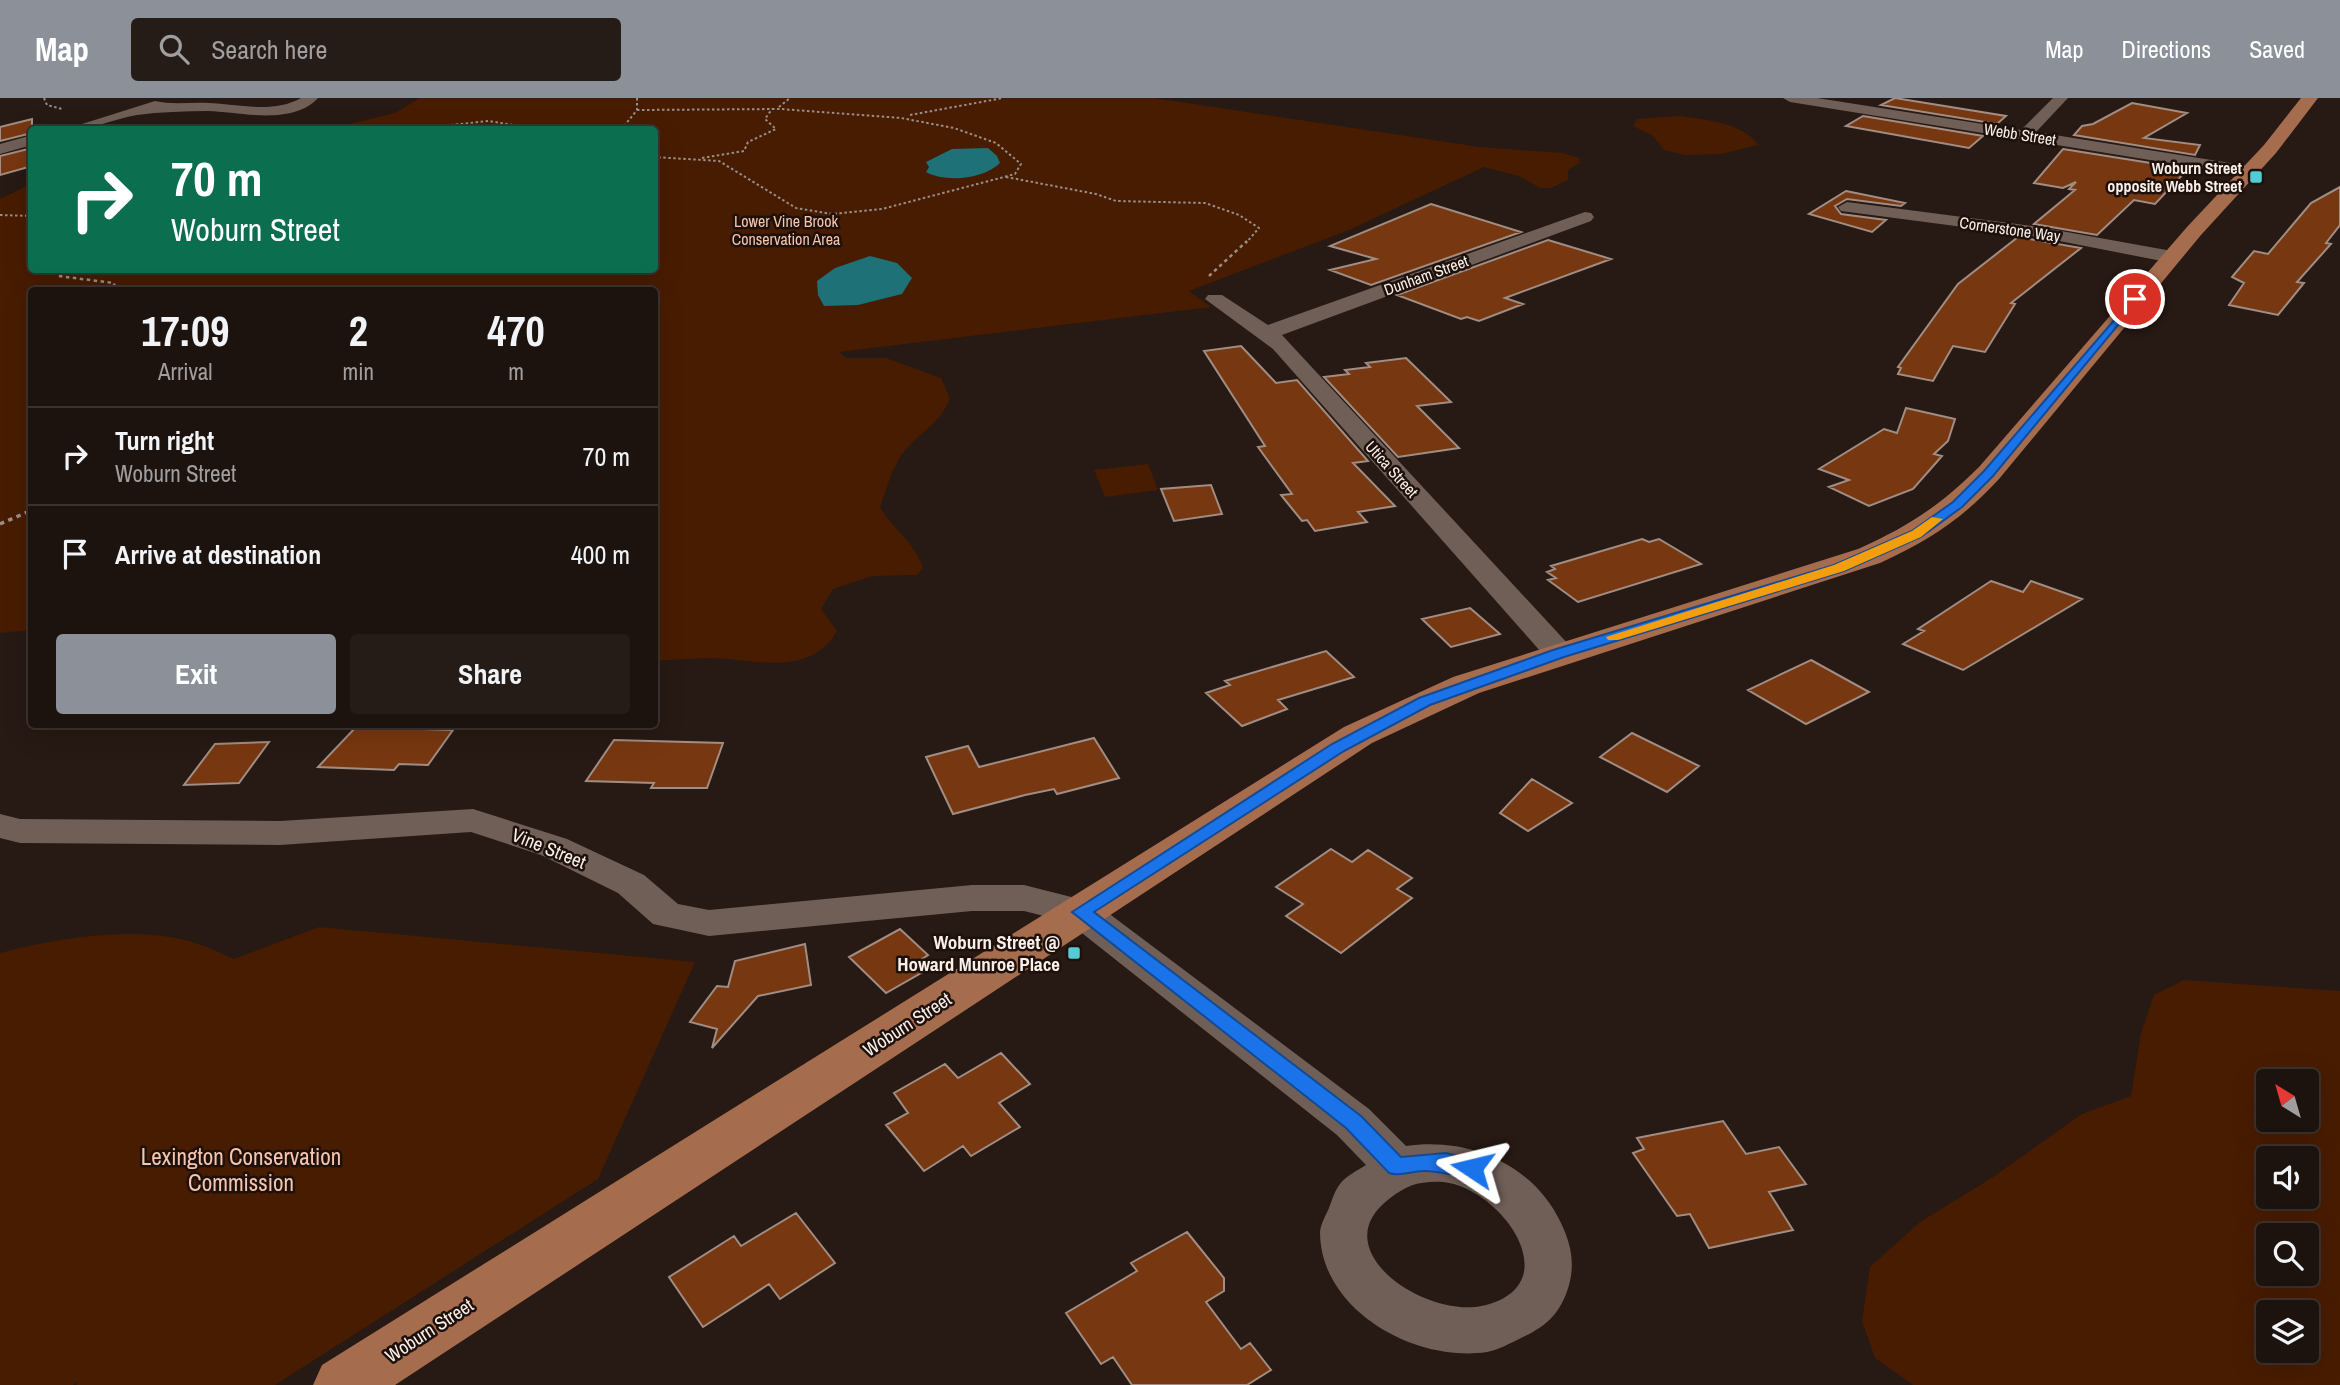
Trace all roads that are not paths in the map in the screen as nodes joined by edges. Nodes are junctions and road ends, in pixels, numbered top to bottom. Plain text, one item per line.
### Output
1 (177, 98) edge
2 (311, 98) edge
3 (1790, 98) edge
4 (2061, 98) edge
5 (2310, 98) edge
6 (135, 111) junction
7 (84, 126) edge
8 (2025, 135) junction
9 (28, 141) edge
10 (0, 149) edge
11 (2249, 171) junction
12 (1847, 207) dead end
13 (1586, 217) dead end
14 (2172, 257) junction
15 (1215, 299) road end
16 (1267, 333) junction
17 (1559, 653) junction
18 (0, 826) edge
19 (1081, 912) junction
20 (1397, 1167) junction
21 (343, 1385) edge

1 - 6 street
2 - 6 street
3 - 8 street, Webb Street
4 - 8 street
5 - 11 main road, Woburn Street
6 - 7 street
8 - 11 street, Webb Street
9 - 10 street
11 - 14 main road, Woburn Street
12 - 14 street, Cornerstone Way
13 - 16 street, Dunham Street
14 - 17 main road, Woburn Street
15 - 16 street, Utica Street
16 - 17 street, Utica Street
17 - 19 main road, Woburn Street
18 - 19 street, Vine Street
19 - 20 street
19 - 21 main road, Woburn Street
20 - 20 street

